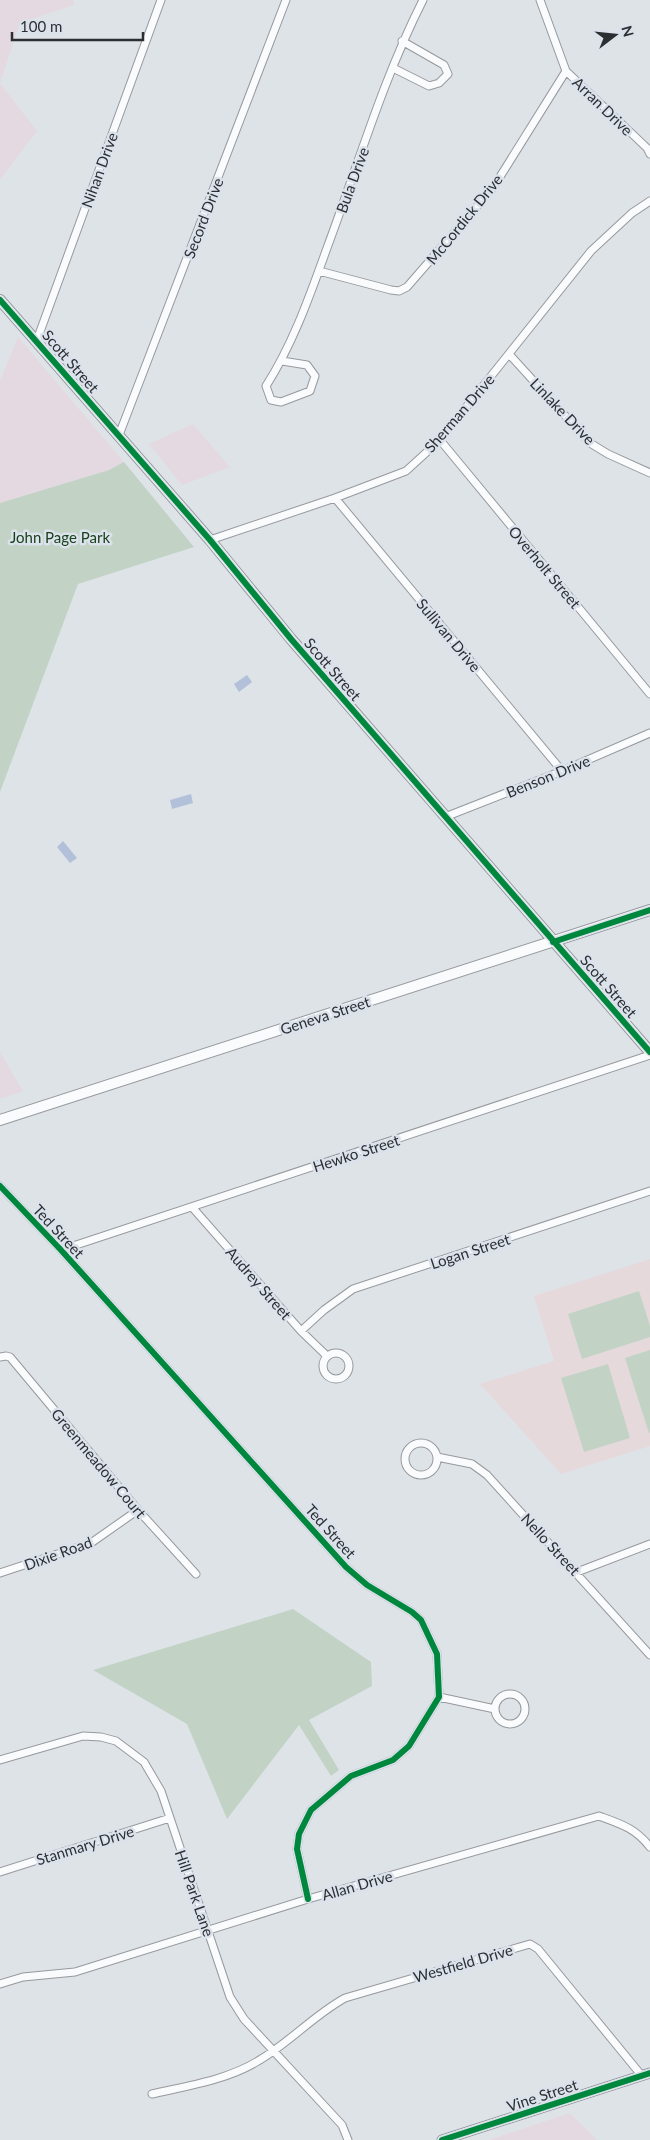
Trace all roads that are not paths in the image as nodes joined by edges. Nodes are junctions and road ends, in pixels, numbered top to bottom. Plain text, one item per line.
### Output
1 (161, 0) edge
2 (286, 0) edge
3 (422, 0) edge
4 (540, 0) edge
5 (402, 41) junction
6 (393, 68) junction
7 (566, 71) junction
8 (650, 154) edge
9 (650, 201) edge
10 (319, 271) junction
11 (0, 300) edge
12 (37, 340) junction
13 (509, 354) junction
14 (282, 361) junction
15 (119, 435) junction
16 (440, 440) junction
17 (650, 473) edge
18 (335, 498) junction
19 (210, 540) junction
20 (650, 694) edge
21 (650, 733) edge
22 (562, 771) junction
23 (445, 817) junction
24 (650, 910) edge
25 (553, 942) junction
26 (650, 1054) edge
27 (0, 1120) edge
28 (0, 1186) edge
29 (650, 1191) edge
30 (192, 1207) junction
31 (61, 1250) junction
32 (301, 1331) junction
33 (327, 1356) dead end
34 (0, 1357) edge
35 (437, 1458) junction
36 (138, 1510) junction
37 (650, 1544) edge
38 (577, 1572) junction
39 (0, 1573) edge
40 (196, 1574) dead end
41 (650, 1655) edge
42 (439, 1697) junction
43 (495, 1709) junction
44 (0, 1760) edge
45 (170, 1818) junction
46 (650, 1847) edge
47 (0, 1872) edge
48 (308, 1899) junction
49 (208, 1930) junction
50 (0, 1984) edge
51 (272, 2051) junction
52 (646, 2074) edge
53 (152, 2094) dead end
54 (348, 2140) edge
55 (442, 2140) edge

1 - 12 street, Nihan Drive
2 - 15 street, Secord Drive
3 - 5 street, Bula Drive
4 - 7 street, Arran Drive
5 - 6 street, Bula Drive
5 - 6 street
6 - 10 street, Bula Drive
7 - 8 street, Arran Drive
7 - 10 street, McCordick Drive
9 - 13 street, Sherman Drive
10 - 14 street, Bula Drive
11 - 12 main road, Scott Street
12 - 15 main road, Scott Street
13 - 16 street, Sherman Drive
13 - 17 street, Linlake Drive
14 - 14 street, Bula Drive
15 - 19 main road, Scott Street
16 - 18 street, Sherman Drive
16 - 20 street, Overholt Street
18 - 19 street, Sherman Drive
18 - 22 street, Sullivan Drive
19 - 23 main road, Scott Street
21 - 22 street, Benson Drive
22 - 23 street, Benson Drive
23 - 25 main road, Scott Street
24 - 25 main road, Geneva Street
25 - 26 main road, Scott Street
25 - 27 main road, Geneva Street
26 - 30 street, Hewko Street
28 - 31 street, Ted Street
29 - 32 street, Logan Street
30 - 31 street, Hewko Street
30 - 32 street, Audrey Street
31 - 42 street, Ted Street
32 - 33 street, Audrey Street
34 - 36 street, Greenmeadow Court
35 - 35 street
35 - 38 street, Nello Street
36 - 39 street, Dixie Road
36 - 40 street, Greenmeadow Court
37 - 38 street
38 - 41 street, Nello Street
42 - 43 street
42 - 48 street
43 - 43 street
44 - 45 street, Hill Park Lane
45 - 47 street, Stanmary Drive
45 - 49 street, Hill Park Lane
46 - 48 street, Allan Drive
48 - 49 street, Allan Drive
49 - 50 street, Allan Drive
49 - 51 street, Hill Park Lane
51 - 52 street, Westfield Drive
51 - 53 street
51 - 54 street, Hill Park Lane
52 - 55 street, Vine Street

